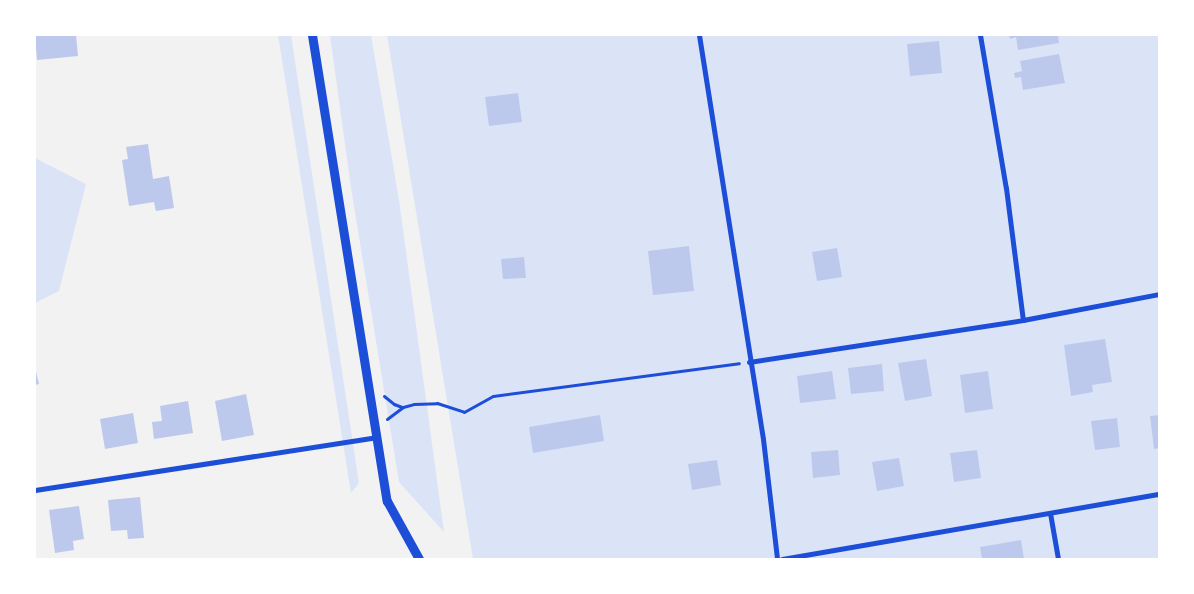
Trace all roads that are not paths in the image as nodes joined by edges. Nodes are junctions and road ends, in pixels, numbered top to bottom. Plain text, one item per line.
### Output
1 (312, 35) edge
2 (699, 35) edge
3 (980, 35) edge
4 (1159, 294) edge
5 (1024, 320) junction
6 (749, 362) junction
7 (376, 437) junction
8 (35, 490) edge
9 (1159, 494) edge
10 (1050, 513) junction
11 (418, 559) edge
12 (776, 559) edge
13 (782, 559) edge
14 (1058, 559) edge

1 - 7 street
2 - 6 street
3 - 5 street
4 - 5 street
5 - 6 street
6 - 12 street
7 - 8 street
7 - 11 street
9 - 10 street
10 - 13 street
10 - 14 street

